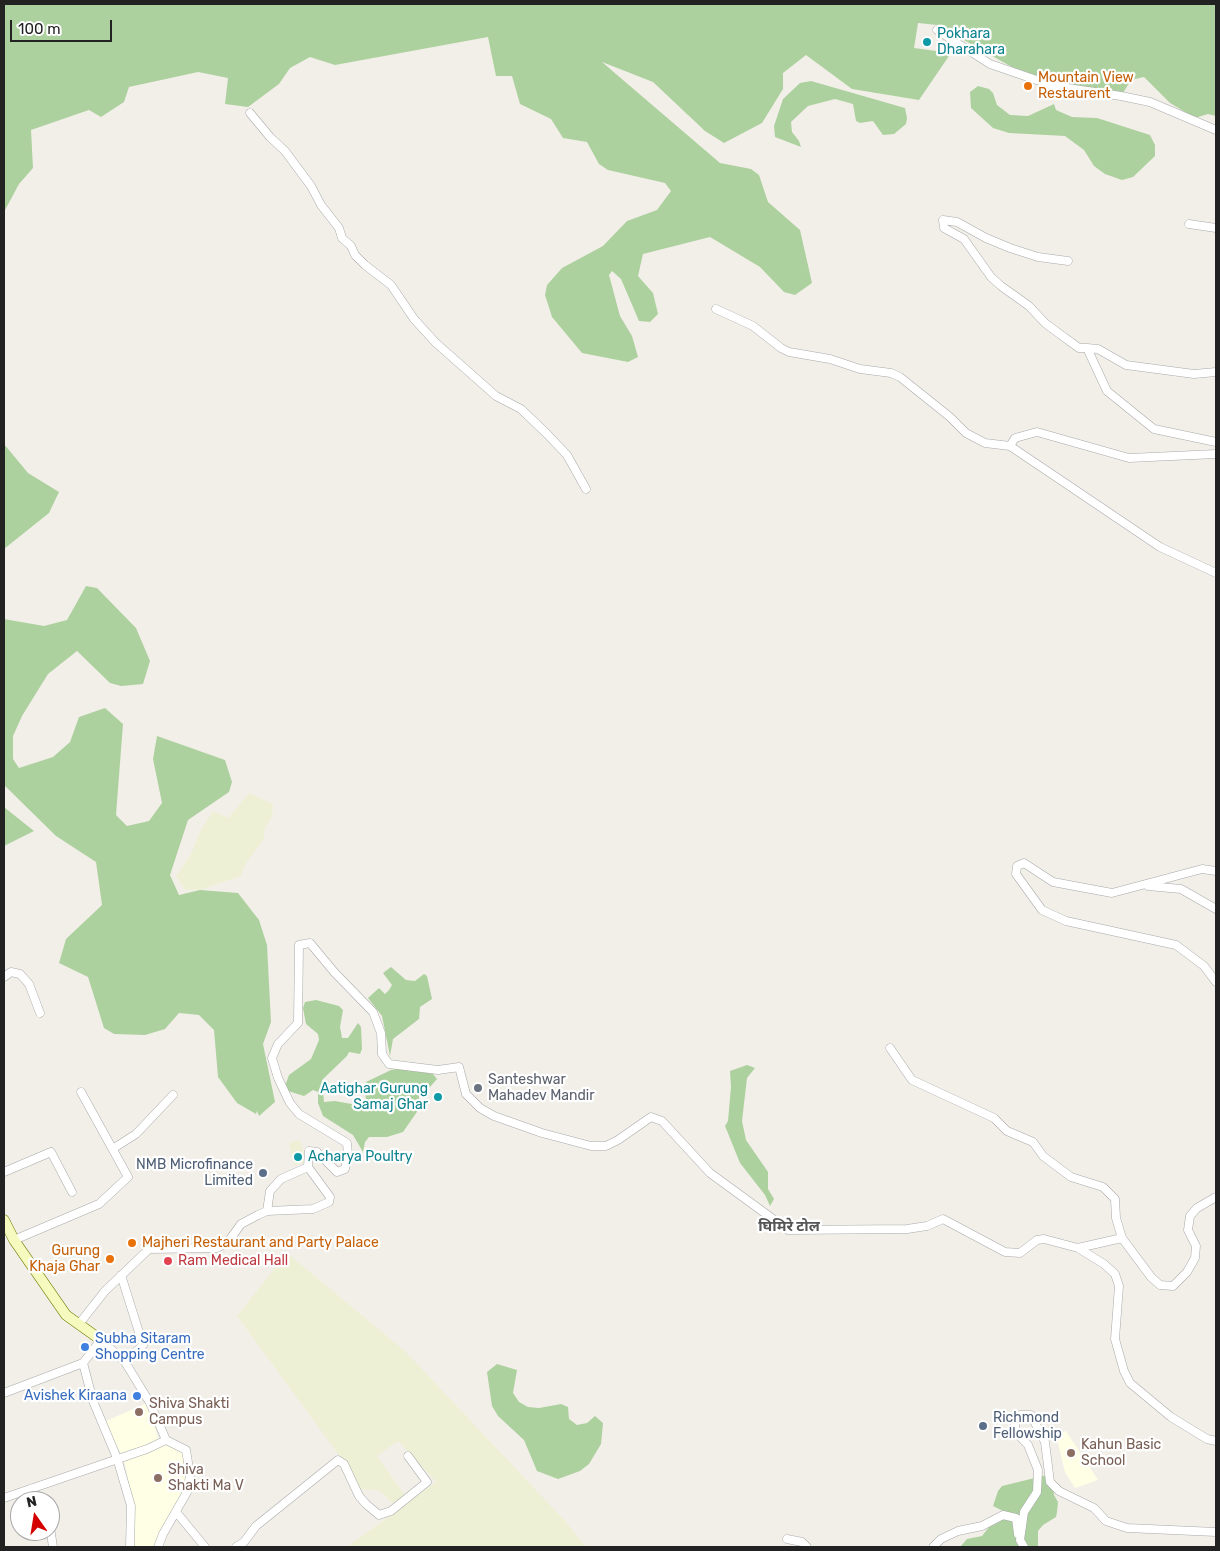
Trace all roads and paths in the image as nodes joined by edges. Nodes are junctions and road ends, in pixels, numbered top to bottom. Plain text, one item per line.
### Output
1 (937, 30) dead end
2 (250, 113) dead end
3 (1216, 130) edge
4 (1189, 224) dead end
5 (1216, 228) edge
6 (1068, 261) dead end
7 (716, 308) dead end
8 (1087, 348) junction
9 (1216, 372) edge
10 (1216, 442) edge
11 (1010, 446) junction
12 (1216, 454) edge
13 (586, 489) dead end
14 (1216, 573) edge
15 (1216, 871) edge
16 (1143, 886) junction
17 (1216, 909) edge
18 (4, 976) edge
19 (1216, 982) edge
20 (40, 1013) dead end
21 (890, 1048) dead end
22 (81, 1092) dead end
23 (173, 1096) dead end
24 (114, 1148) junction
25 (308, 1167) junction
26 (4, 1172) edge
27 (72, 1192) dead end
28 (1216, 1197) edge
29 (267, 1211) junction
30 (4, 1220) edge
31 (1122, 1238) junction
32 (14, 1240) junction
33 (1078, 1248) junction
34 (121, 1275) junction
35 (79, 1324) junction
36 (101, 1340) junction
37 (124, 1362) junction
38 (83, 1363) junction
39 (4, 1393) edge
40 (166, 1440) junction
41 (1216, 1441) edge
42 (408, 1456) dead end
43 (117, 1458) junction
44 (30, 1489) joint
45 (4, 1498) edge
46 (177, 1513) junction
47 (1216, 1532) edge
48 (787, 1538) dead end
49 (1020, 1545) edge
50 (130, 1547) edge
51 (158, 1547) edge
52 (204, 1547) edge
53 (236, 1547) edge
54 (807, 1547) edge
55 (933, 1547) edge
56 (1024, 1547) edge

1 - 3 street
2 - 13 street
4 - 5 street
6 - 8 street
7 - 11 street
8 - 9 street
8 - 10 street
11 - 12 street
11 - 14 street
15 - 16 street
16 - 17 street
16 - 19 street
18 - 20 street
21 - 31 street
22 - 24 street
23 - 24 street
24 - 32 street
25 - 29 street
25 - 29 street
25 - 33 street
26 - 27 street
28 - 31 street
29 - 34 street
30 - 32 main road
31 - 33 street
32 - 35 main road
33 - 41 street
34 - 35 street
34 - 37 street
35 - 36 main road
36 - 37 street
36 - 38 street
37 - 40 street
38 - 39 street
38 - 43 street
40 - 43 street
40 - 46 street
42 - 53 street
43 - 44 street
43 - 50 street
44 - 45 street
46 - 51 street
46 - 52 street
47 - 49 street
48 - 54 street
49 - 55 street
49 - 56 street

